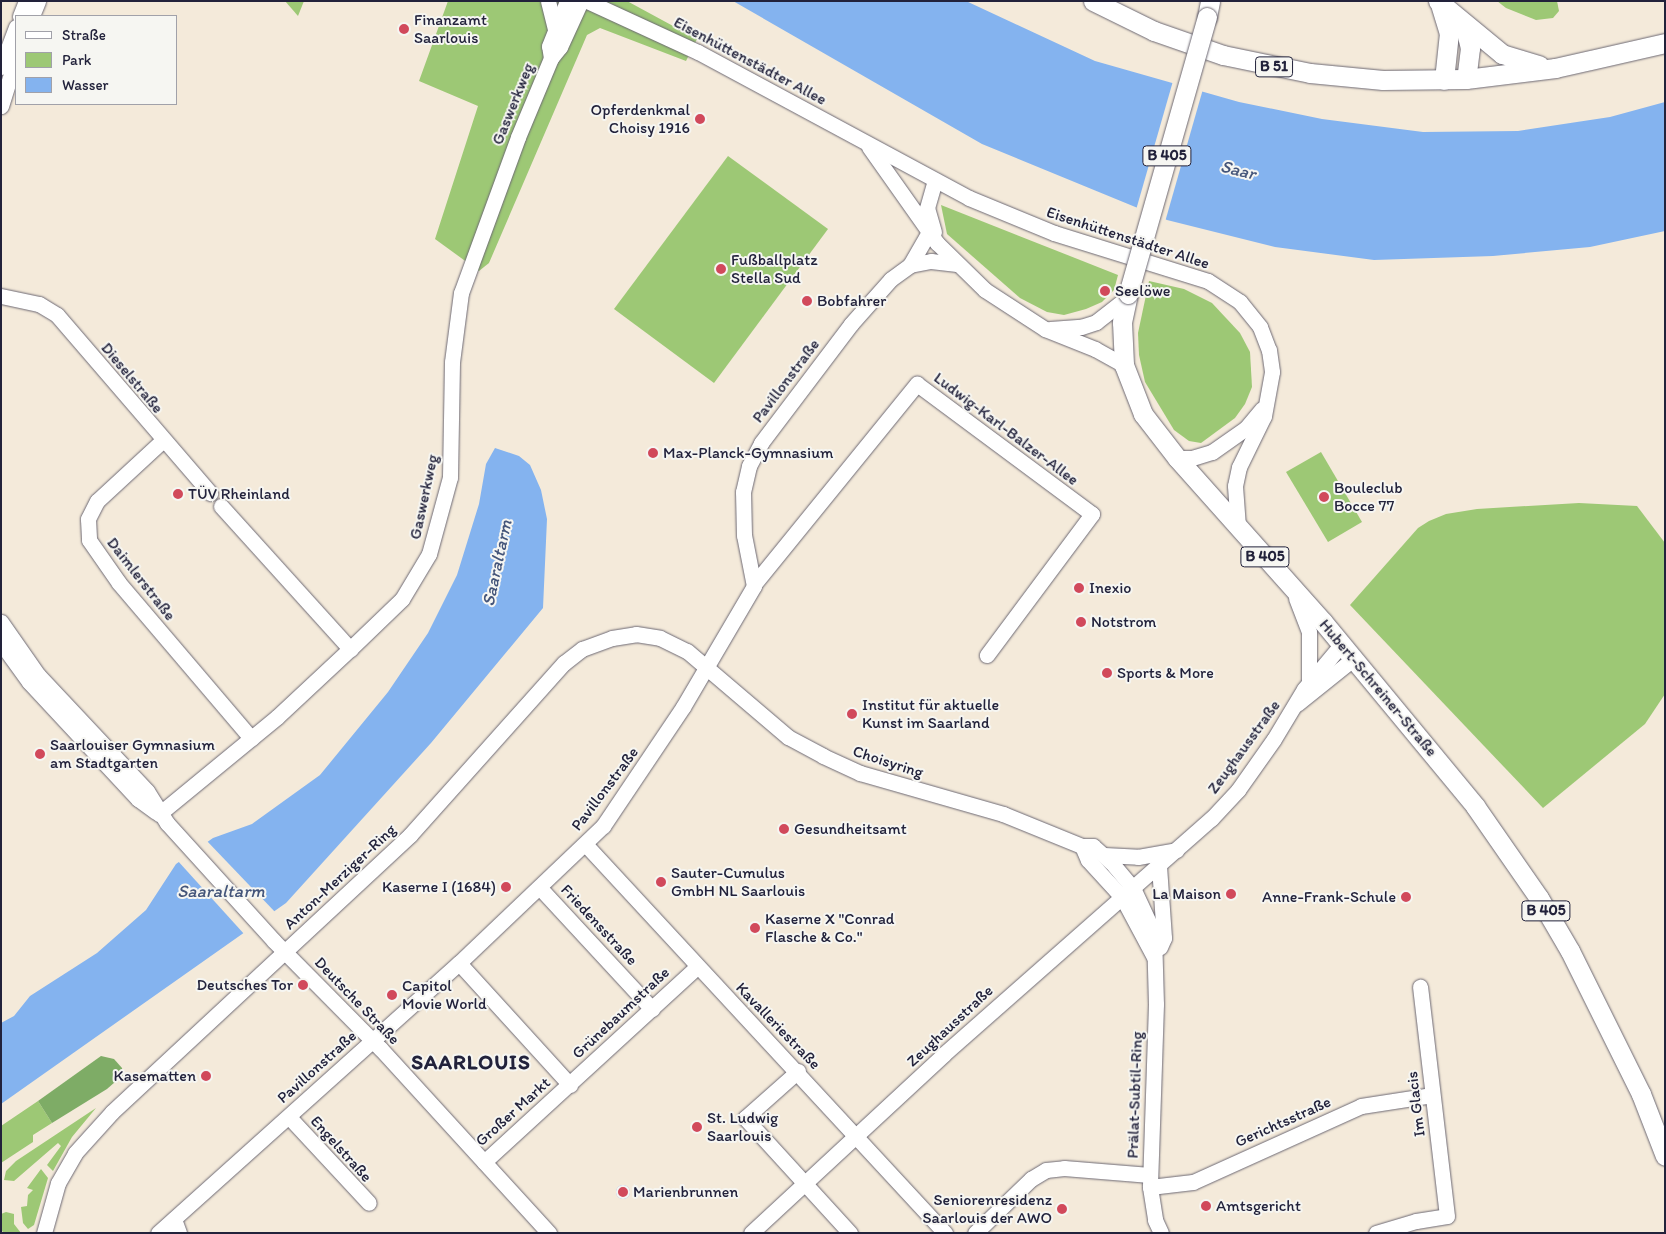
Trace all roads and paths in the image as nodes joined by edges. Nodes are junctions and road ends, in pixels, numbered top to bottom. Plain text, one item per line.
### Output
1 (548, 1) edge
2 (567, 1) edge
3 (581, 1) edge
4 (587, 1) edge
5 (1093, 1) edge
6 (1438, 1) edge
7 (1209, 9) edge
8 (1463, 23) junction
9 (15, 30) edge
10 (554, 30) junction
11 (1665, 43) edge
12 (551, 58) junction
13 (15, 61) edge
14 (1, 67) edge
15 (1555, 68) junction
16 (1466, 79) junction
17 (1444, 80) junction
18 (1, 106) edge
19 (867, 144) junction
20 (935, 180) junction
21 (933, 237) junction
22 (955, 264) junction
23 (910, 265) junction
24 (1, 296) edge
25 (1127, 296) junction
26 (18, 301) junction
27 (1, 306) edge
28 (1045, 329) junction
29 (1124, 365) junction
30 (1269, 397) junction
31 (162, 441) junction
32 (1177, 458) junction
33 (210, 493) dead end
34 (222, 506) dead end
35 (1238, 527) junction
36 (755, 582) junction
37 (1292, 587) junction
38 (1, 622) edge
39 (1, 643) edge
40 (350, 650) junction
41 (1347, 652) junction
42 (987, 655) dead end
43 (707, 668) junction
44 (1309, 682) junction
45 (1296, 705) junction
46 (251, 738) junction
47 (159, 814) junction
48 (586, 844) junction
49 (1082, 846) junction
50 (1177, 850) junction
51 (1104, 855) junction
52 (1159, 866) junction
53 (540, 888) junction
54 (1128, 893) junction
55 (286, 953) junction
56 (1155, 958) junction
57 (459, 963) junction
58 (697, 967) junction
59 (1420, 987) dead end
60 (652, 1009) junction
61 (373, 1040) junction
62 (798, 1071) junction
63 (570, 1085) junction
64 (1432, 1095) junction
65 (289, 1117) junction
66 (858, 1136) junction
67 (1665, 1156) edge
68 (484, 1162) junction
69 (1150, 1181) junction
70 (804, 1185) junction
71 (369, 1203) dead end
72 (177, 1226) edge
73 (44, 1233) edge
74 (158, 1233) edge
75 (549, 1233) edge
76 (751, 1233) edge
77 (850, 1233) edge
78 (944, 1233) edge
79 (975, 1233) edge
80 (1161, 1233) edge
81 (1376, 1233) edge

1 - 10 street, Gaswerkweg
2 - 10 street, Gaswerkweg
3 - 12 street, Gaswerkweg
4 - 19 street, Eisenhüttenstädter Allee
5 - 17 main road, B 51
6 - 8 main road, B 51
6 - 17 main road, B 51
7 - 25 main road, B 405, bridge
8 - 15 main road, B 51
8 - 16 main road
9 - 14 street
10 - 12 street, Gaswerkweg
11 - 15 main road, B 51
12 - 40 street, Gaswerkweg
13 - 18 street
15 - 16 main road, B 51
16 - 17 main road, B 51
19 - 20 street, Eisenhüttenstädter Allee
19 - 21 street, Eisenhüttenstädter Allee
20 - 21 street, Eisenhüttenstädter Allee
20 - 30 street, Eisenhüttenstädter Allee
21 - 22 street, Eisenhüttenstädter Allee
21 - 23 street, Pavillonstraße
22 - 23 street, Pavillonstraße
22 - 28 street, Eisenhüttenstädter Allee
23 - 36 street, Pavillonstraße
24 - 26 street, Dieselstraße
25 - 28 street
25 - 29 main road, Hubert-Schreiner-Straße / B 405
26 - 27 street, Dieselstraße
26 - 31 street, Dieselstraße
28 - 29 street, Eisenhüttenstädter Allee
29 - 32 main road, Hubert-Schreiner-Straße / B 405
30 - 32 street, Eisenhüttenstädter Allee
30 - 35 street, Eisenhüttenstädter Allee
31 - 33 street, Dieselstraße
31 - 46 street, Daimlerstraße
32 - 35 main road, Hubert-Schreiner-Straße / B 405
34 - 40 street
35 - 37 main road, Hubert-Schreiner-Straße / B 405
36 - 42 street, Ludwig-Karl-Balzer-Allee
36 - 43 street, Pavillonstraße
37 - 41 main road, Hubert-Schreiner-Straße / B 405
37 - 44 street, Zeughausstraße
38 - 47 street
39 - 47 street
40 - 46 street, Gaswerkweg
41 - 44 street, Zeughausstraße
41 - 45 street, Zeughausstraße
41 - 67 main road, Hubert-Schreiner-Straße / B 405
43 - 48 street, Pavillonstraße
43 - 49 street, Choisyring
43 - 55 street, Anton-Merziger-Ring
44 - 45 street, Zeughausstraße
45 - 50 street, Zeughausstraße
46 - 47 street, Gaswerkweg
47 - 55 street, Deutsche Straße
48 - 53 street, Pavillonstraße
48 - 58 street, Kavalleriestraße
49 - 51 street, Choisyring
49 - 54 street, Choisyring
50 - 51 street
50 - 52 street, Zeughausstraße
51 - 54 street, Choisyring
52 - 54 street, Zeughausstraße
52 - 56 street, Prälat-Subtil-Ring
53 - 57 street, Pavillonstraße
53 - 60 street, Friedensstraße
54 - 56 street, Choisyring
54 - 66 street, Zeughausstraße
55 - 61 street, Deutsche Straße
55 - 73 street, Anton-Merziger-Ring
56 - 69 street, Prälat-Subtil-Ring
57 - 61 street, Pavillonstraße
57 - 63 street
58 - 60 street, Grünebaumstraße
58 - 62 street, Kavalleriestraße
59 - 64 street, Im Glacis
60 - 63 street, Grünebaumstraße
61 - 65 street, Pavillonstraße
61 - 68 street, Deutsche Straße
62 - 66 street, Kavalleriestraße
62 - 70 street
63 - 68 street, Großer Markt
64 - 69 street, Gerichtsstraße
64 - 81 street, Im Glacis
65 - 71 street, Engelstraße
65 - 72 street, Pavillonstraße
66 - 70 street, Zeughausstraße
66 - 78 street, Kavalleriestraße
68 - 75 street, Großer Markt
69 - 79 street, Gerichtsstraße
69 - 80 street, Prälat-Subtil-Ring
70 - 76 street, Zeughausstraße
70 - 77 street
72 - 74 street, Pavillonstraße

